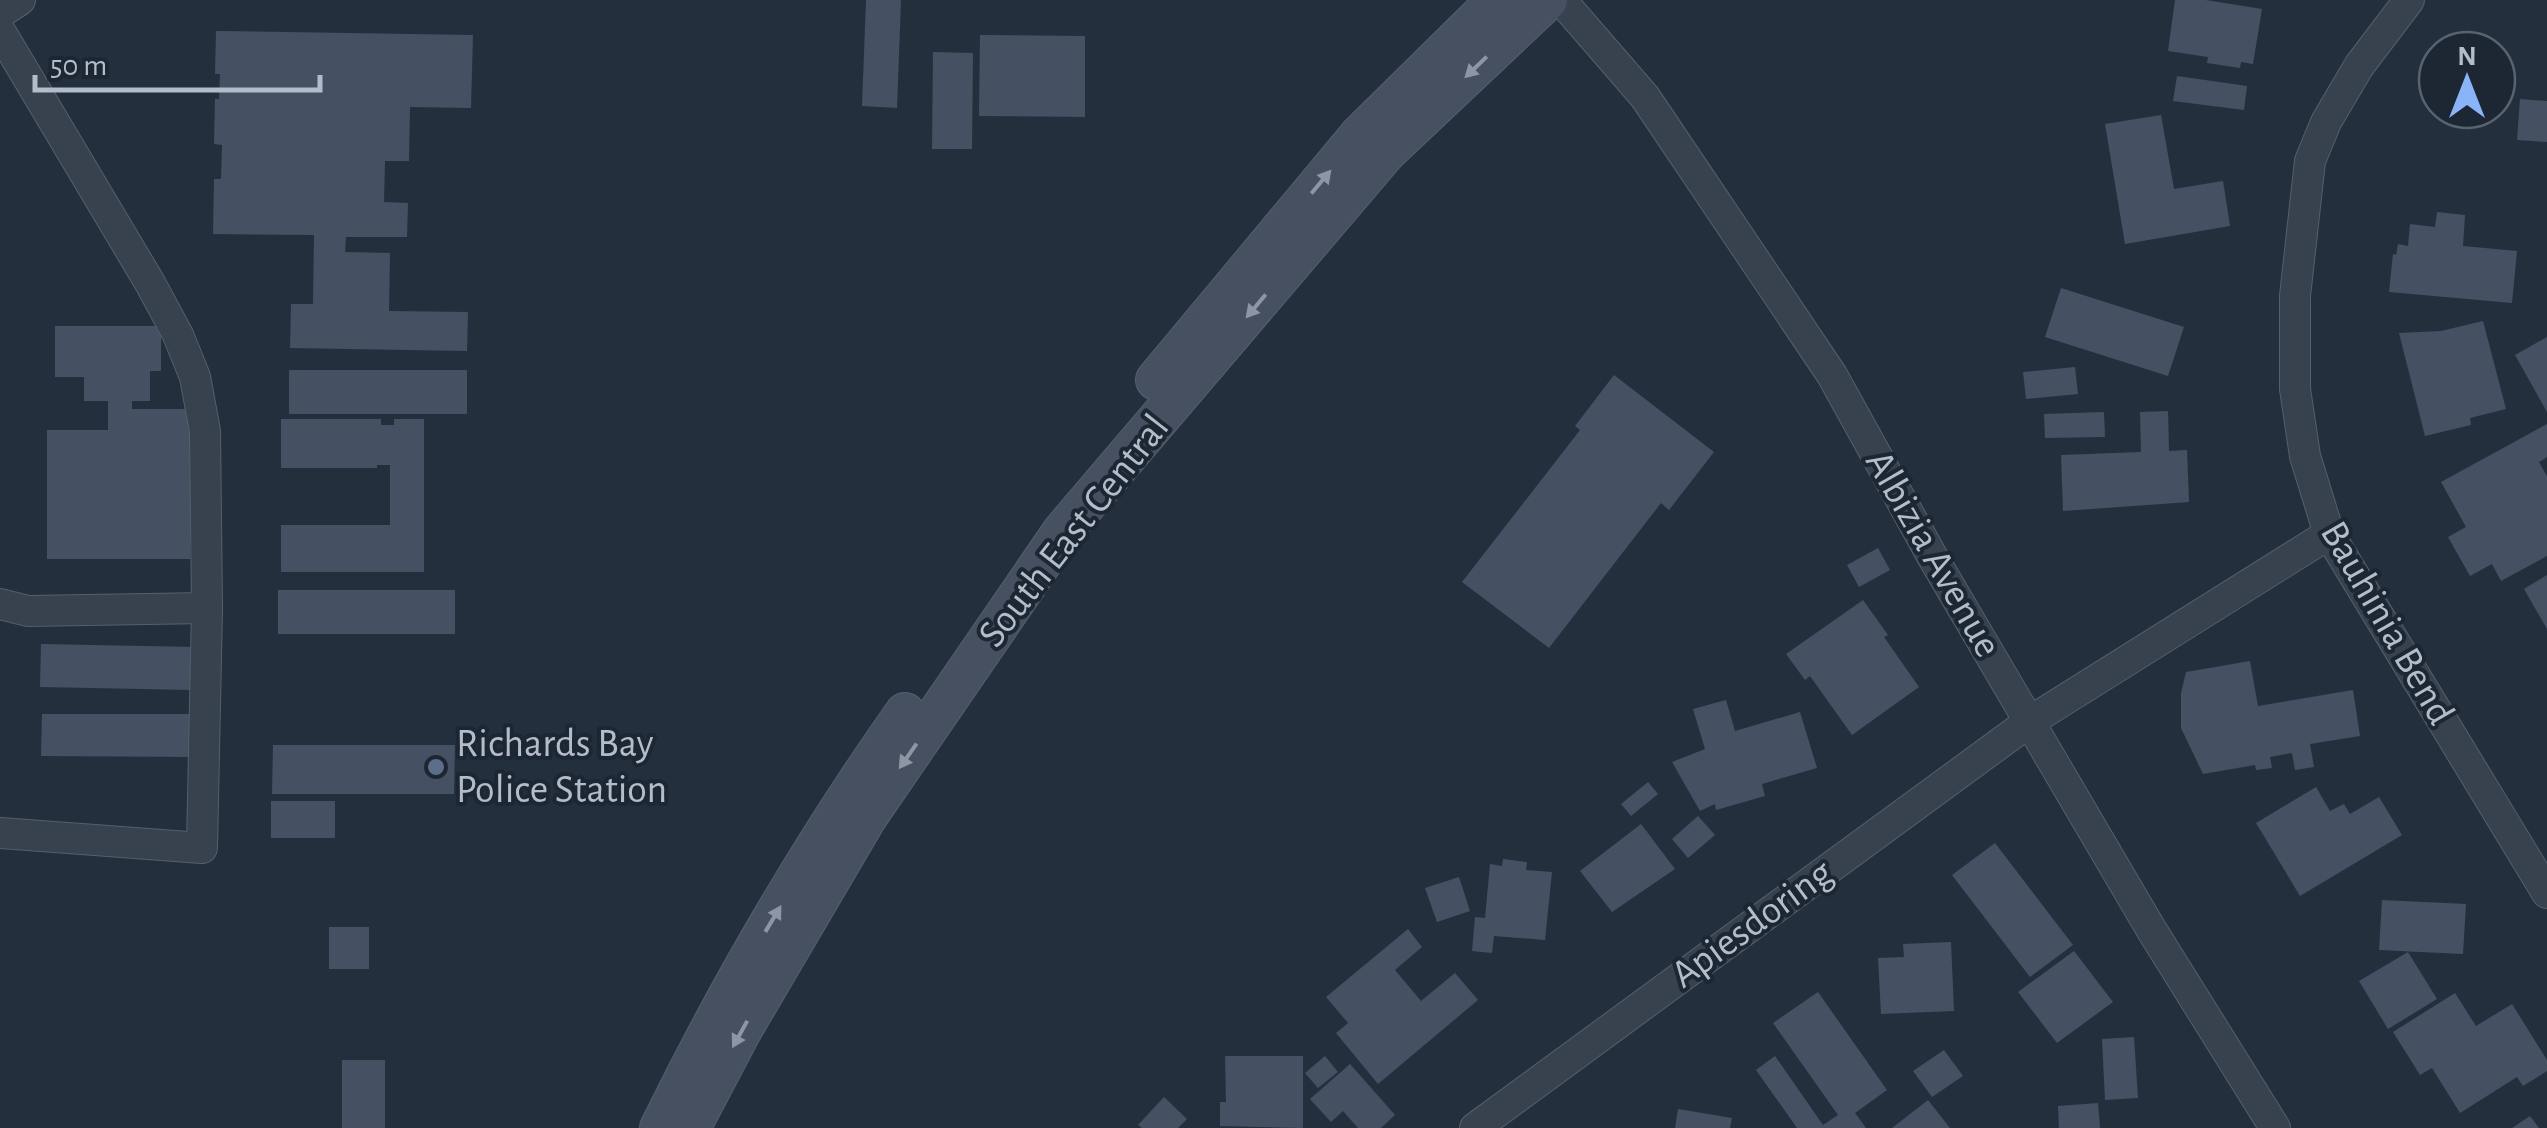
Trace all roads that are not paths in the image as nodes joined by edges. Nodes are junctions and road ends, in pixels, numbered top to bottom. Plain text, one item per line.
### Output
1 (20, 0) edge
2 (1497, 0) edge
3 (1546, 0) edge
4 (1561, 0) edge
5 (2409, 0) edge
6 (0, 13) edge
7 (0, 32) edge
8 (2329, 534) junction
9 (0, 604) edge
10 (207, 608) junction
11 (2030, 722) junction
12 (0, 833) edge
13 (2547, 893) edge
14 (660, 1128) edge
15 (690, 1128) edge
16 (1475, 1128) edge
17 (2275, 1128) edge

1 - 6 street
14 -> 2 street, South East Central
3 -> 15 street, South East Central
4 - 11 street, Albizia Avenue
5 - 8 street, Bauhinia Bend
7 - 10 street
8 - 11 street, Apiesdoring
8 - 13 street, Bauhinia Bend
9 - 10 street
10 - 12 street
11 - 16 street, Apiesdoring
11 - 17 street, Albizia Avenue

